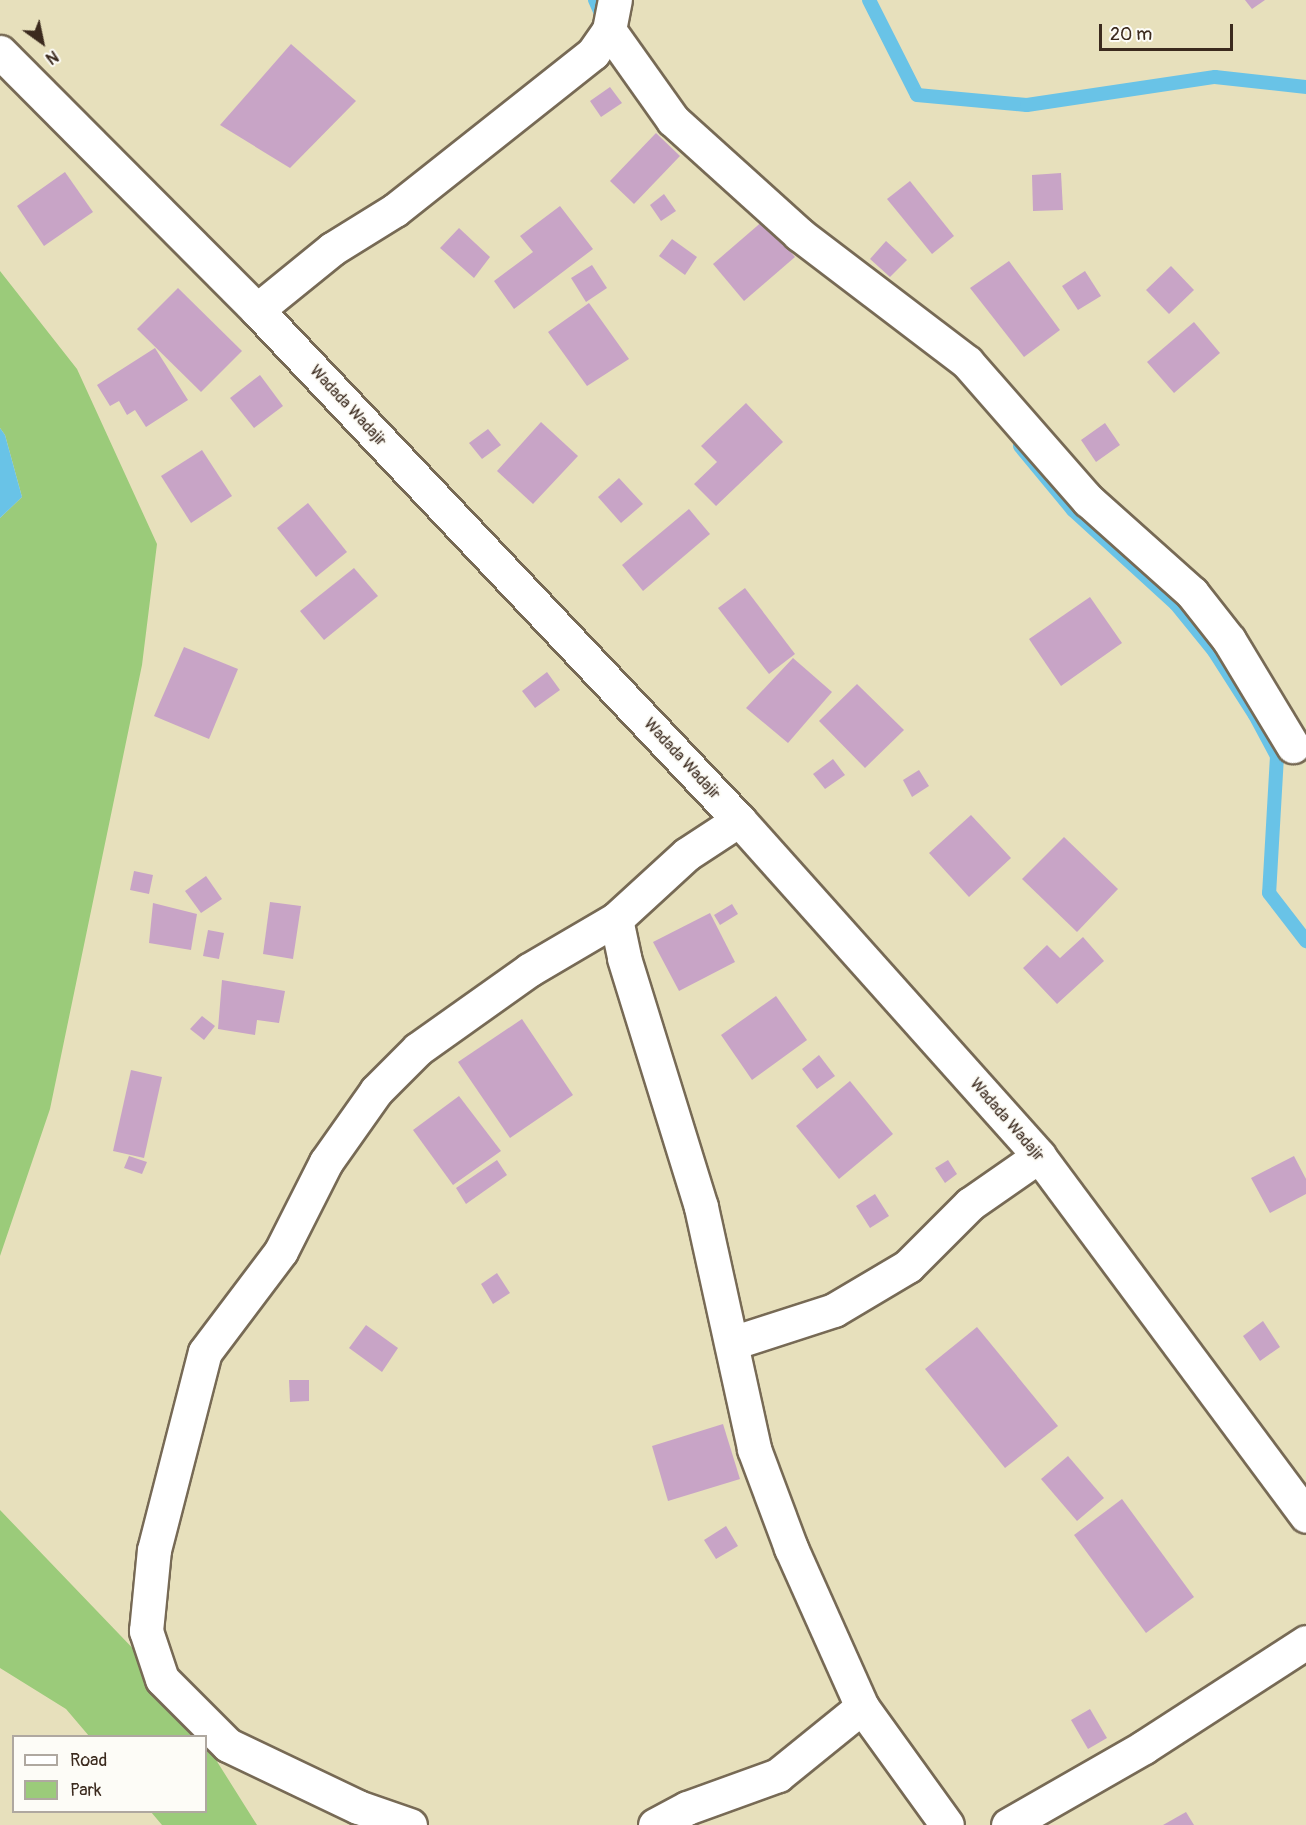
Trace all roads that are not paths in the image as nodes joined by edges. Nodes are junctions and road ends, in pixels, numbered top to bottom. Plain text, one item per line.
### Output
1 (612, 15) edge
2 (0, 52) edge
3 (257, 310) junction
4 (1293, 746) dead end
5 (739, 820) junction
6 (616, 919) junction
7 (1039, 1156) junction
8 (732, 1343) junction
9 (1306, 1516) edge
10 (1306, 1642) edge
11 (862, 1707) junction
12 (410, 1825) edge
13 (654, 1825) edge
14 (947, 1825) edge
15 (1008, 1825) edge

1 - 3 street
1 - 4 street
2 - 3 street, Wadada Wadajir
3 - 5 street, Wadada Wadajir
5 - 6 street
5 - 7 street, Wadada Wadajir
6 - 8 street
6 - 12 street
7 - 8 street
7 - 9 street, Wadada Wadajir
8 - 11 street
10 - 15 street
11 - 13 street
11 - 14 street

